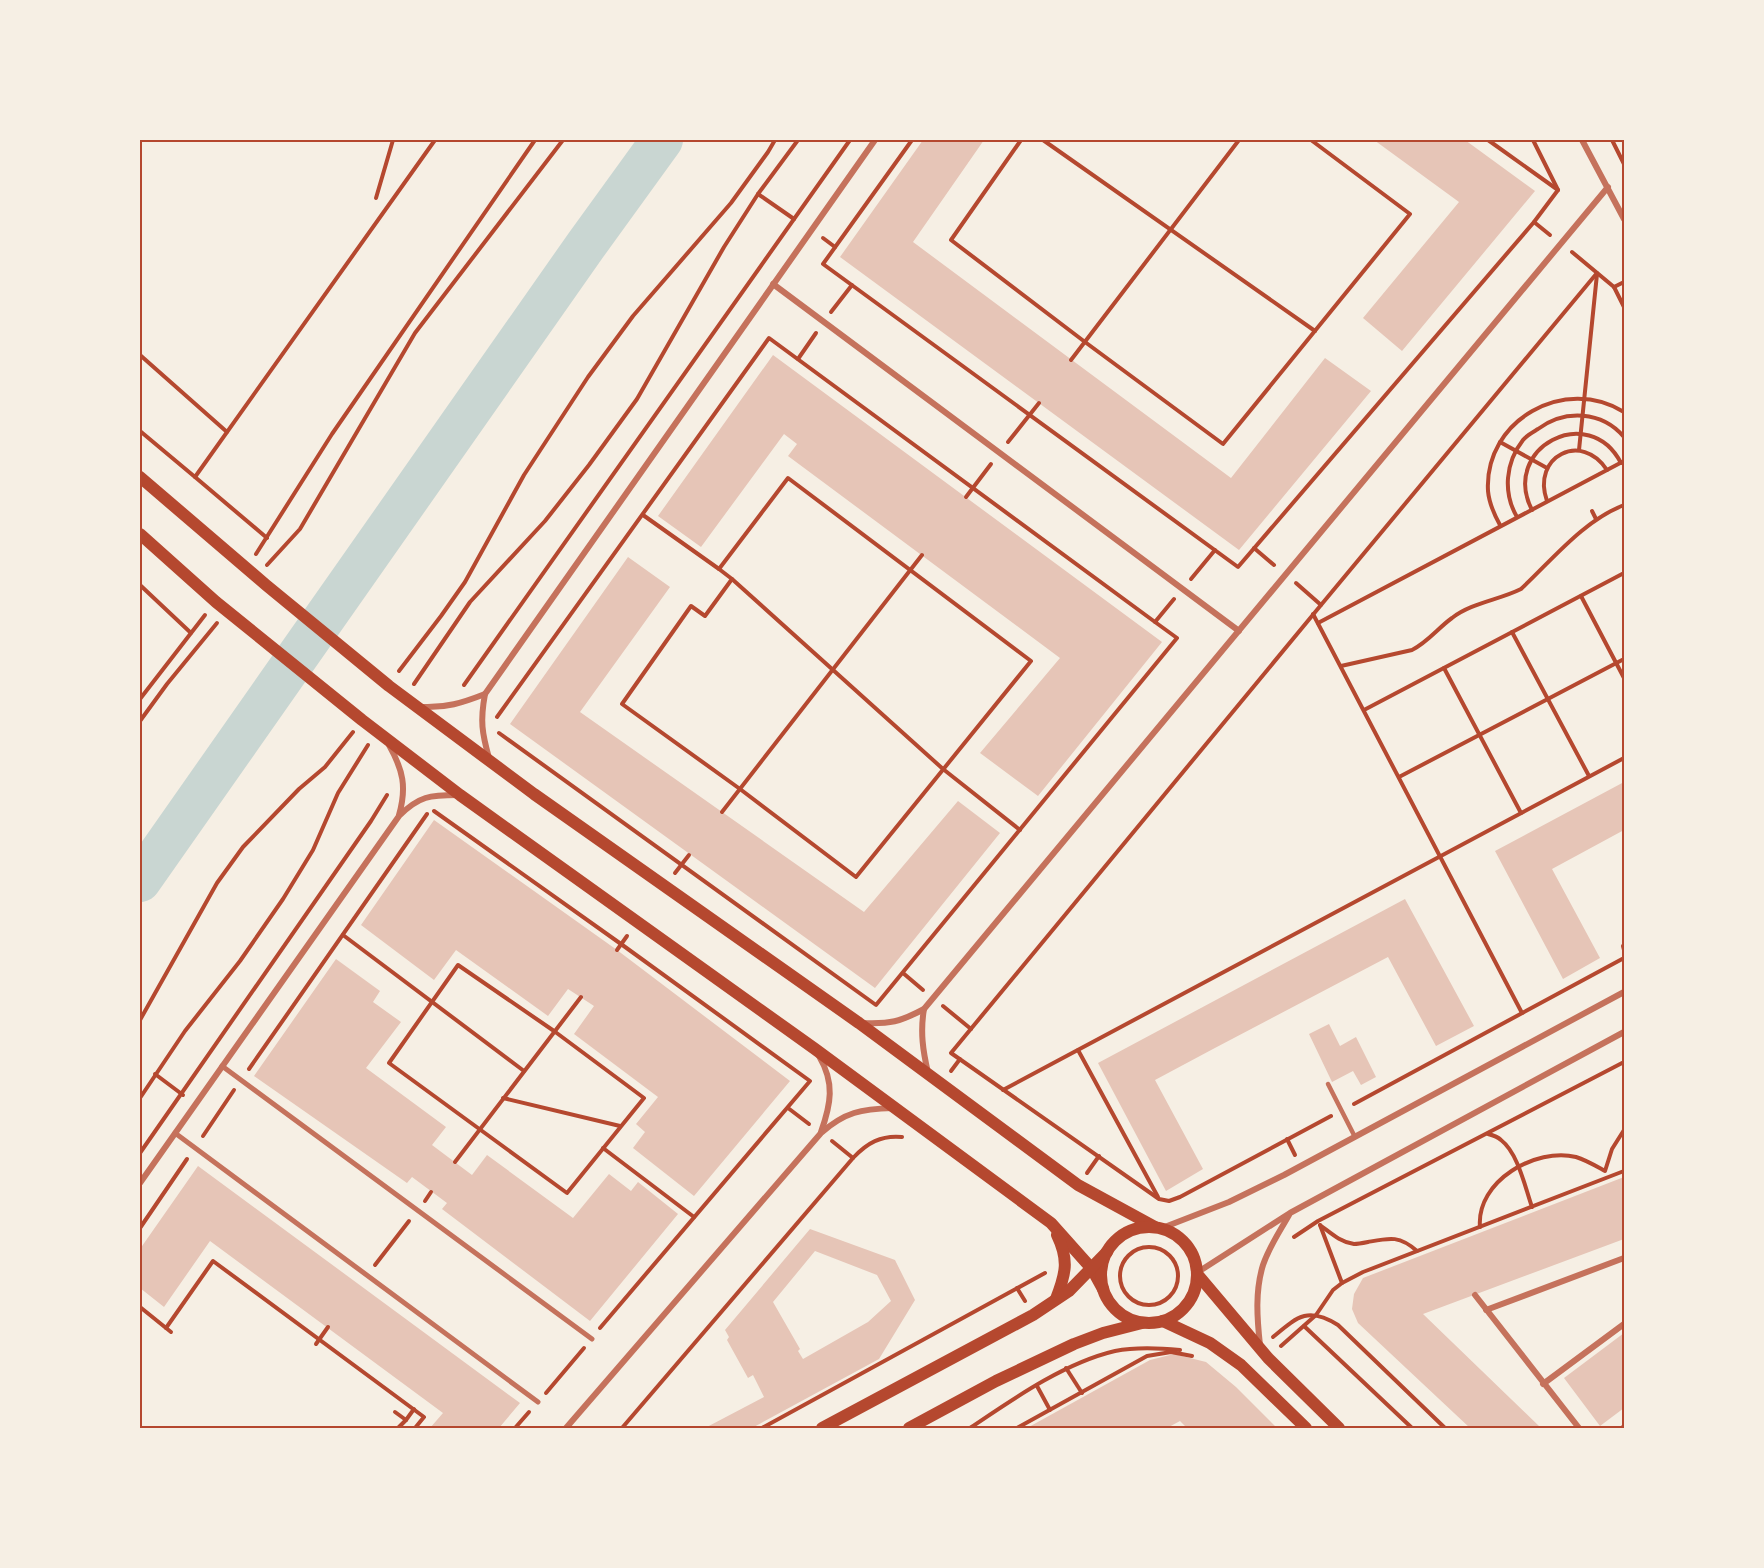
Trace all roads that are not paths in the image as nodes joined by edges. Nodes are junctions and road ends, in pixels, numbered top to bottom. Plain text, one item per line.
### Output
1 (875, 140) edge
2 (1582, 140) edge
3 (1608, 187) junction
4 (1624, 219) edge
5 (773, 284) junction
6 (140, 477) edge
7 (140, 534) edge
8 (1239, 631) junction
9 (485, 694) junction
10 (417, 707) junction
11 (381, 735) junction
12 (490, 761) junction
13 (460, 795) junction
14 (399, 816) junction
15 (1624, 992) edge
16 (924, 1009) junction
17 (859, 1023) junction
18 (1624, 1032) edge
19 (815, 1049) junction
20 (222, 1066) junction
21 (929, 1075) junction
22 (1328, 1084) dead end
23 (897, 1108) junction
24 (175, 1133) junction
25 (821, 1133) junction
26 (1355, 1137) junction
27 (140, 1183) edge
28 (1290, 1213) junction
29 (1051, 1223) junction
30 (1159, 1228) junction
31 (1107, 1252) junction
32 (1624, 1258) edge
33 (1092, 1269) junction
34 (1198, 1273) junction
35 (1103, 1289) junction
36 (1475, 1295) dead end
37 (1056, 1299) junction
38 (1486, 1310) junction
39 (1163, 1321) junction
40 (1142, 1323) junction
41 (1624, 1324) edge
42 (592, 1339) road end
43 (1260, 1348) junction
44 (1543, 1384) junction
45 (538, 1402) road end
46 (566, 1428) edge
47 (822, 1428) edge
48 (909, 1428) edge
49 (1306, 1428) edge
50 (1339, 1428) edge
51 (1579, 1428) edge

1 - 5 street
2 - 3 street
3 - 4 street
3 - 8 street
5 - 8 street
5 - 9 street
6 - 10 main road
7 - 11 main road
8 - 16 street
9 - 10 street
9 - 12 street
10 - 12 main road
11 - 13 main road
11 - 14 street
12 - 17 main road
13 - 14 street
13 - 19 main road
14 - 20 street
15 - 26 street
16 - 17 street
16 - 21 street
17 - 21 main road
18 - 28 street
19 - 23 main road
19 - 25 street
20 - 24 street
20 - 42 street
21 - 30 main road
22 - 26 lane
23 - 25 street
23 - 29 main road
24 - 27 street
24 - 45 street
25 - 46 street
26 - 30 street
28 - 34 street
28 - 43 street
29 - 33 main road
29 - 37 main road
30 - 31 main road
30 - 34 main road
31 - 33 main road
31 - 35 main road
32 - 38 street
33 - 35 main road
33 - 37 main road
34 - 39 main road
34 - 43 main road
35 - 40 main road
36 - 38 street
37 - 47 main road
38 - 44 street
39 - 40 main road
39 - 49 main road
40 - 48 main road
41 - 44 street
43 - 50 main road
44 - 51 street

